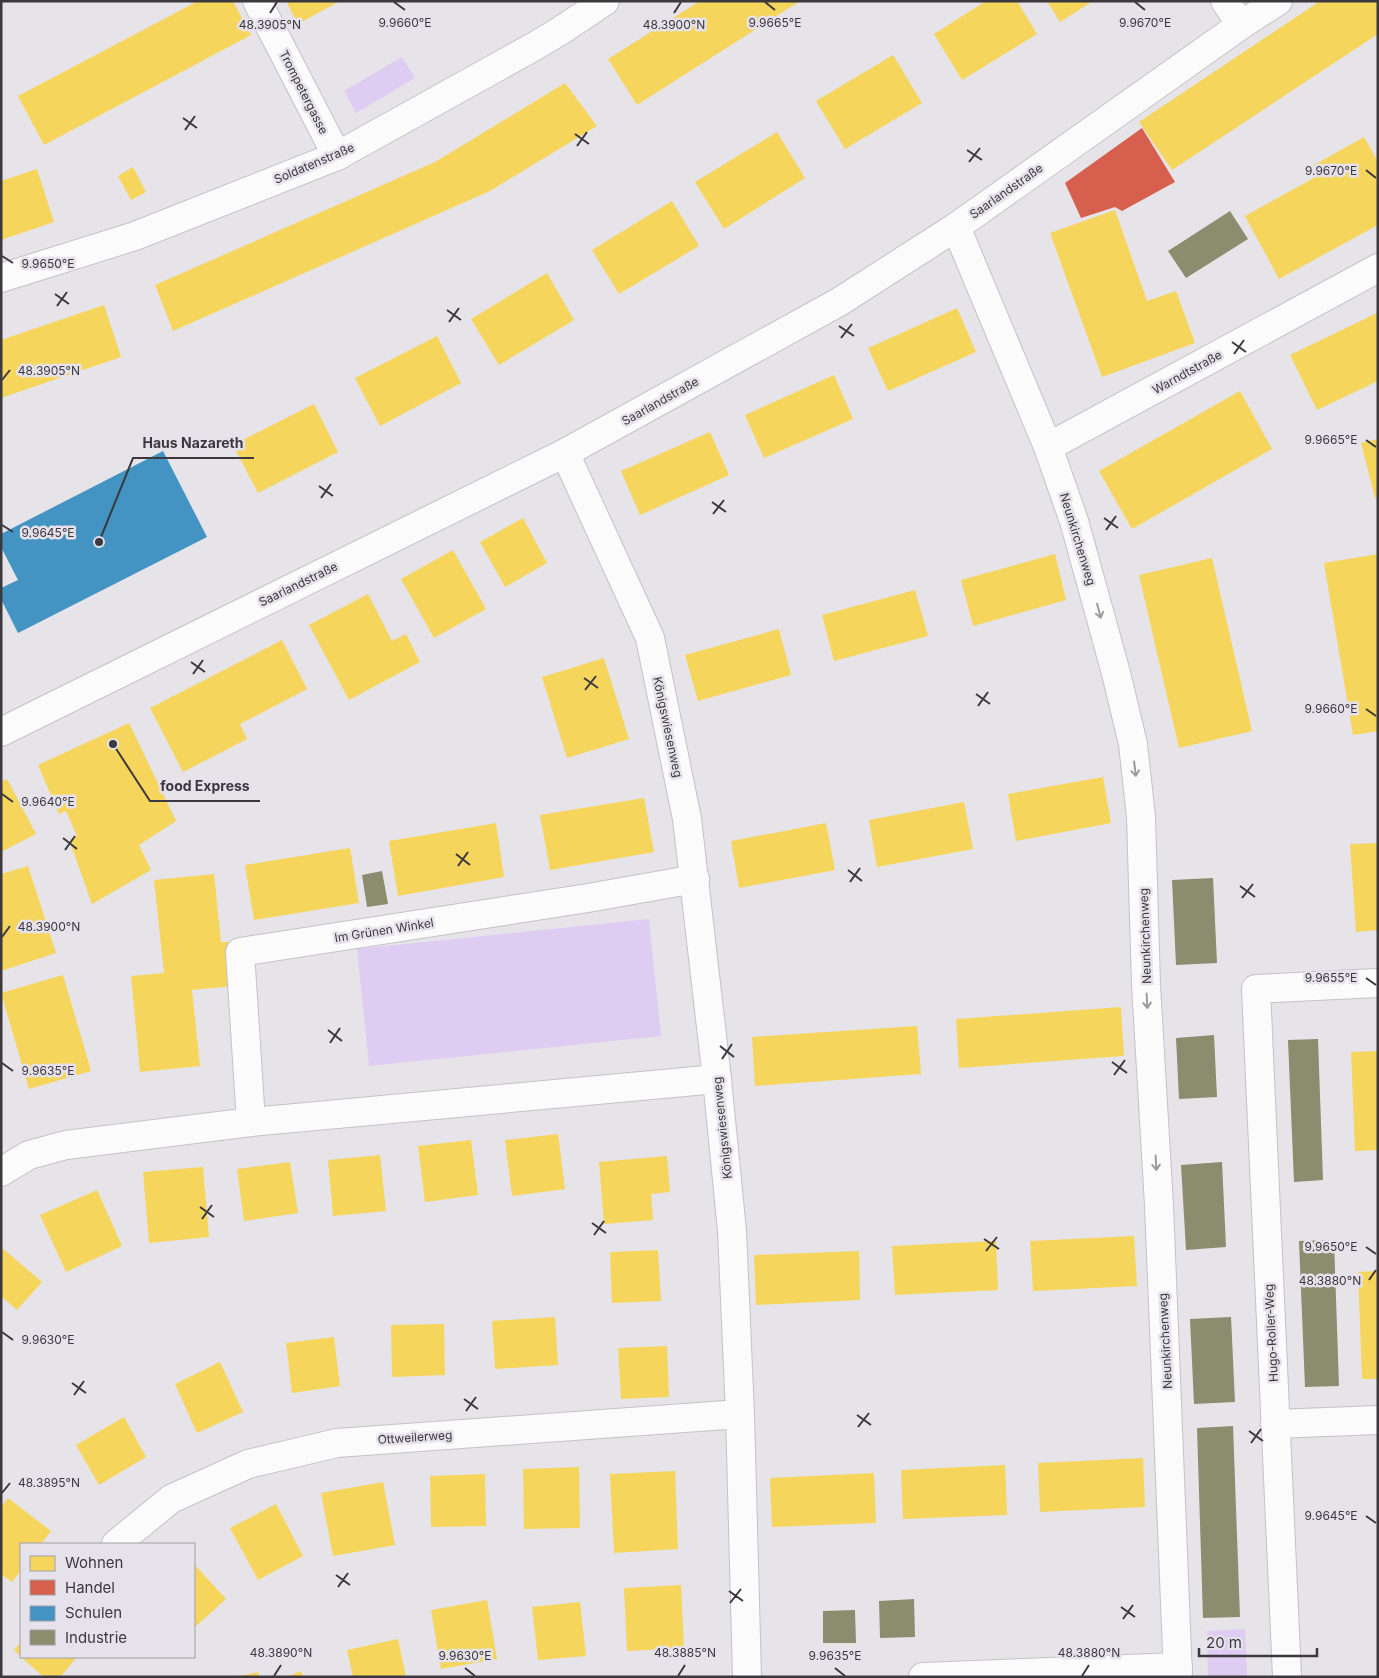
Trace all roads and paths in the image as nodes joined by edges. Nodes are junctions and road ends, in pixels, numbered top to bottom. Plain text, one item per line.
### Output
1 (257, 1) edge
2 (605, 1) edge
3 (1225, 1) edge
4 (1278, 1) edge
5 (1241, 25) junction
6 (337, 156) junction
7 (956, 227) junction
8 (1378, 268) edge
9 (1, 278) edge
10 (1048, 447) junction
11 (564, 453) junction
12 (1, 732) edge
13 (695, 879) junction
14 (1378, 983) edge
15 (717, 1079) junction
16 (251, 1122) junction
17 (1, 1172) edge
18 (740, 1414) junction
19 (1378, 1420) edge
20 (1276, 1424) junction
21 (117, 1543) edge
22 (1178, 1672) edge
23 (747, 1677) edge
24 (923, 1677) edge
25 (1287, 1677) edge

1 - 6 street, Trompetergasse
2 - 6 street, Soldatenstraße
3 - 5 street
4 - 5 street, Saarlandstraße
5 - 7 street, Saarlandstraße
6 - 9 street, Soldatenstraße
7 - 10 street, Neunkirchenweg
7 - 11 street, Saarlandstraße
8 - 10 street, Warndtstraße
10 -> 22 street, Neunkirchenweg
11 - 12 street, Saarlandstraße
11 - 13 street, Königswiesenweg
13 - 15 street, Königswiesenweg
13 - 16 street, Im Grünen Winkel
14 - 20 street, Hugo-Roller-Weg
15 - 16 street
15 - 18 street, Königswiesenweg
16 - 17 street
18 - 21 street, Ottweilerweg
18 - 23 street, Königswiesenweg
19 - 20 street
20 - 25 street, Hugo-Roller-Weg
22 - 24 street

